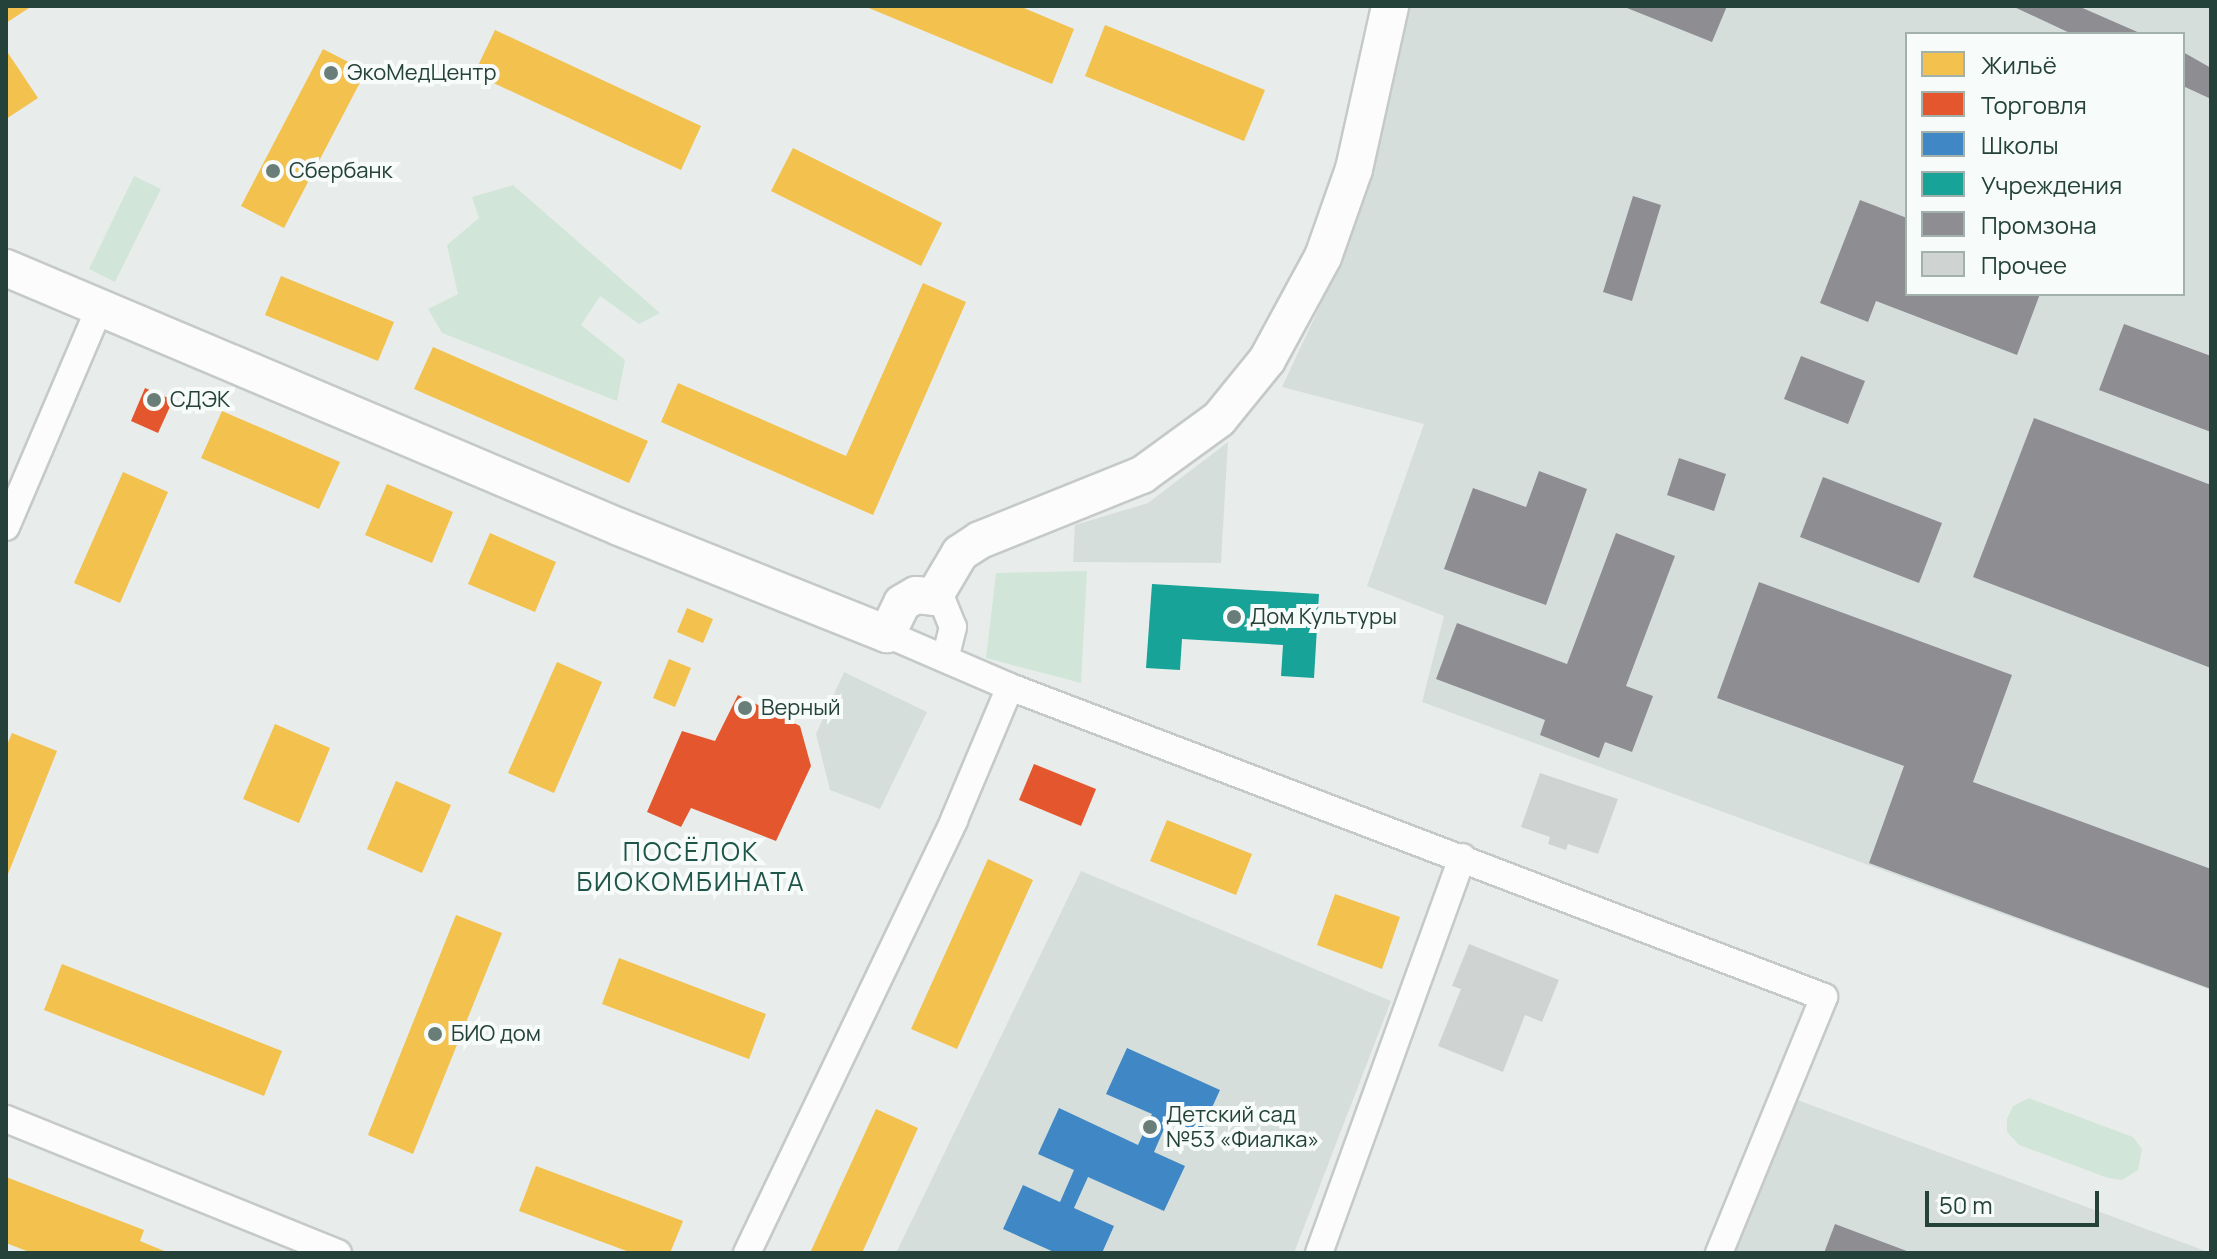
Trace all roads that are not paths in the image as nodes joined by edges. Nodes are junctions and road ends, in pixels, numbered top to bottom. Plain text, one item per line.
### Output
1 (1390, 6) edge
2 (6, 268) edge
3 (99, 309) junction
4 (6, 527) edge
5 (934, 597) junction
6 (887, 634) junction
7 (945, 658) junction
8 (1010, 687) junction
9 (1462, 857) junction
10 (6, 1119) edge
11 (338, 1253) edge
12 (747, 1253) edge
13 (1319, 1253) edge
14 (1719, 1253) edge

1 - 5 street
2 - 3 street
3 - 4 street
3 - 6 street
5 - 6 street
5 - 7 street
6 - 7 street
7 - 8 street
8 - 9 street
8 - 12 street
9 - 13 street
9 - 14 street
10 - 11 street

